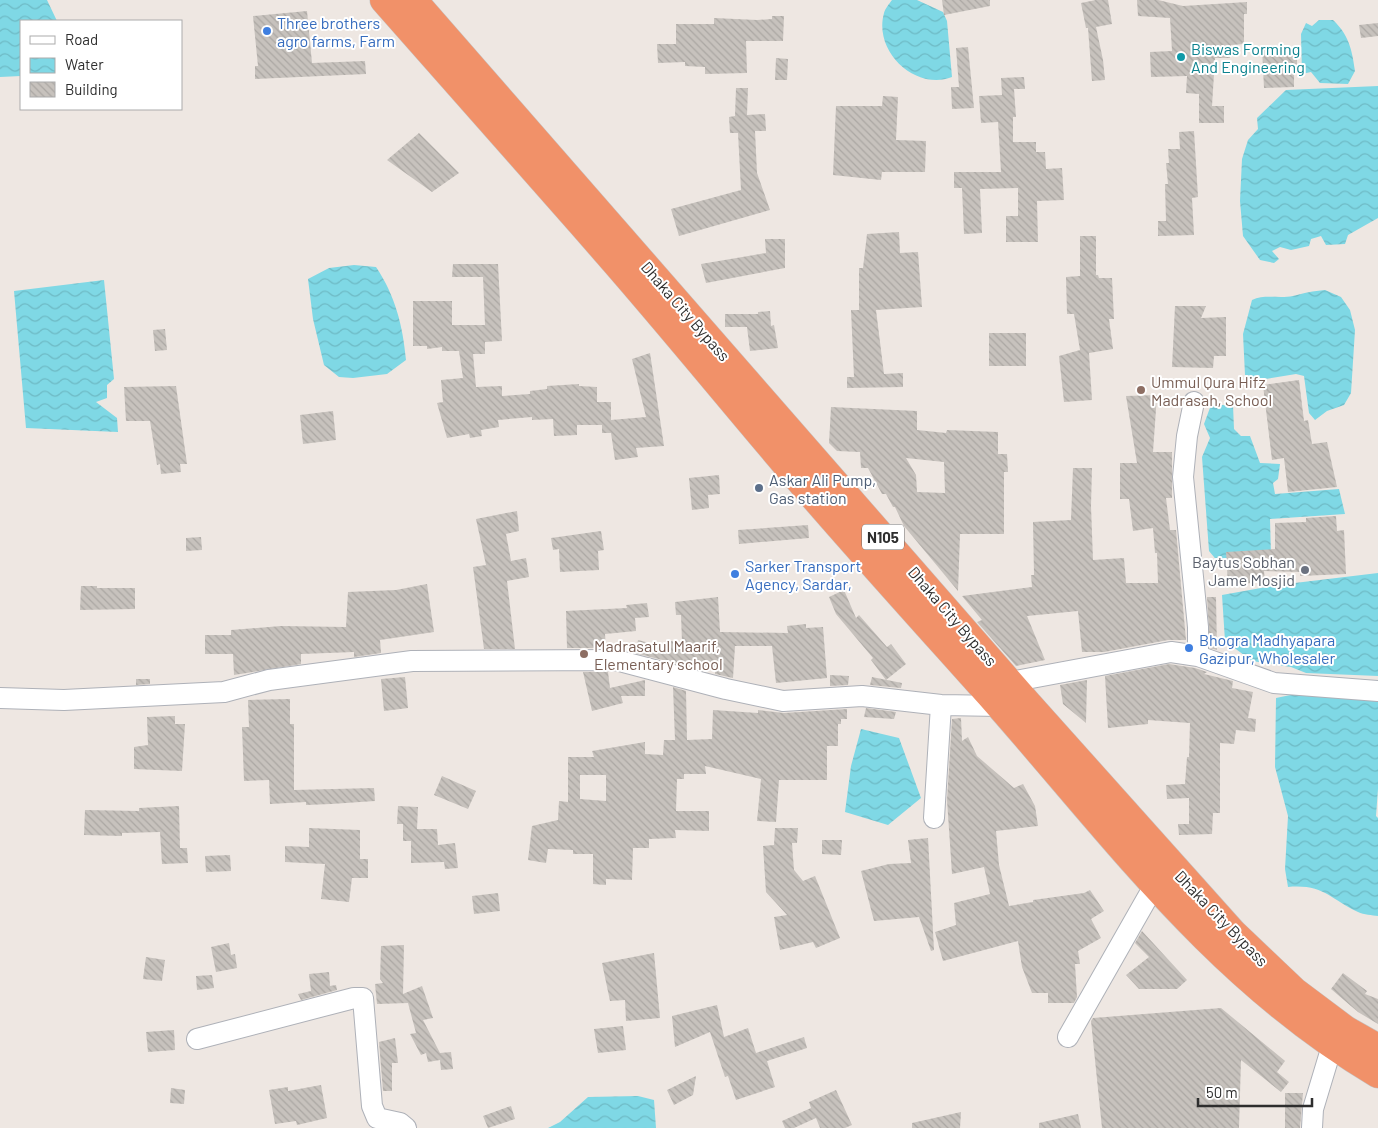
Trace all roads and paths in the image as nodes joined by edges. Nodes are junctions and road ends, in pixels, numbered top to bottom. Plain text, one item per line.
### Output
1 (384, 0) edge
2 (413, 0) edge
3 (1194, 402) dead end
4 (1198, 656) junction
5 (1378, 691) edge
6 (1005, 694) junction
7 (0, 698) edge
8 (941, 705) junction
9 (934, 818) dead end
10 (1154, 886) junction
11 (1068, 1036) dead end
12 (197, 1038) dead end
13 (1332, 1046) junction
14 (1378, 1048) edge
15 (1378, 1074) edge
16 (406, 1128) edge
17 (1312, 1128) edge

1 - 6 highway
2 - 6 highway, Dhaka City Bypass / N105
3 - 4 street
4 - 5 street
4 - 6 street
6 - 8 street
6 - 10 highway
6 - 14 highway, Dhaka City Bypass / N105
7 - 8 street
8 - 9 street
10 - 11 street
10 - 13 highway
12 - 16 street
13 - 15 highway
13 - 17 street

